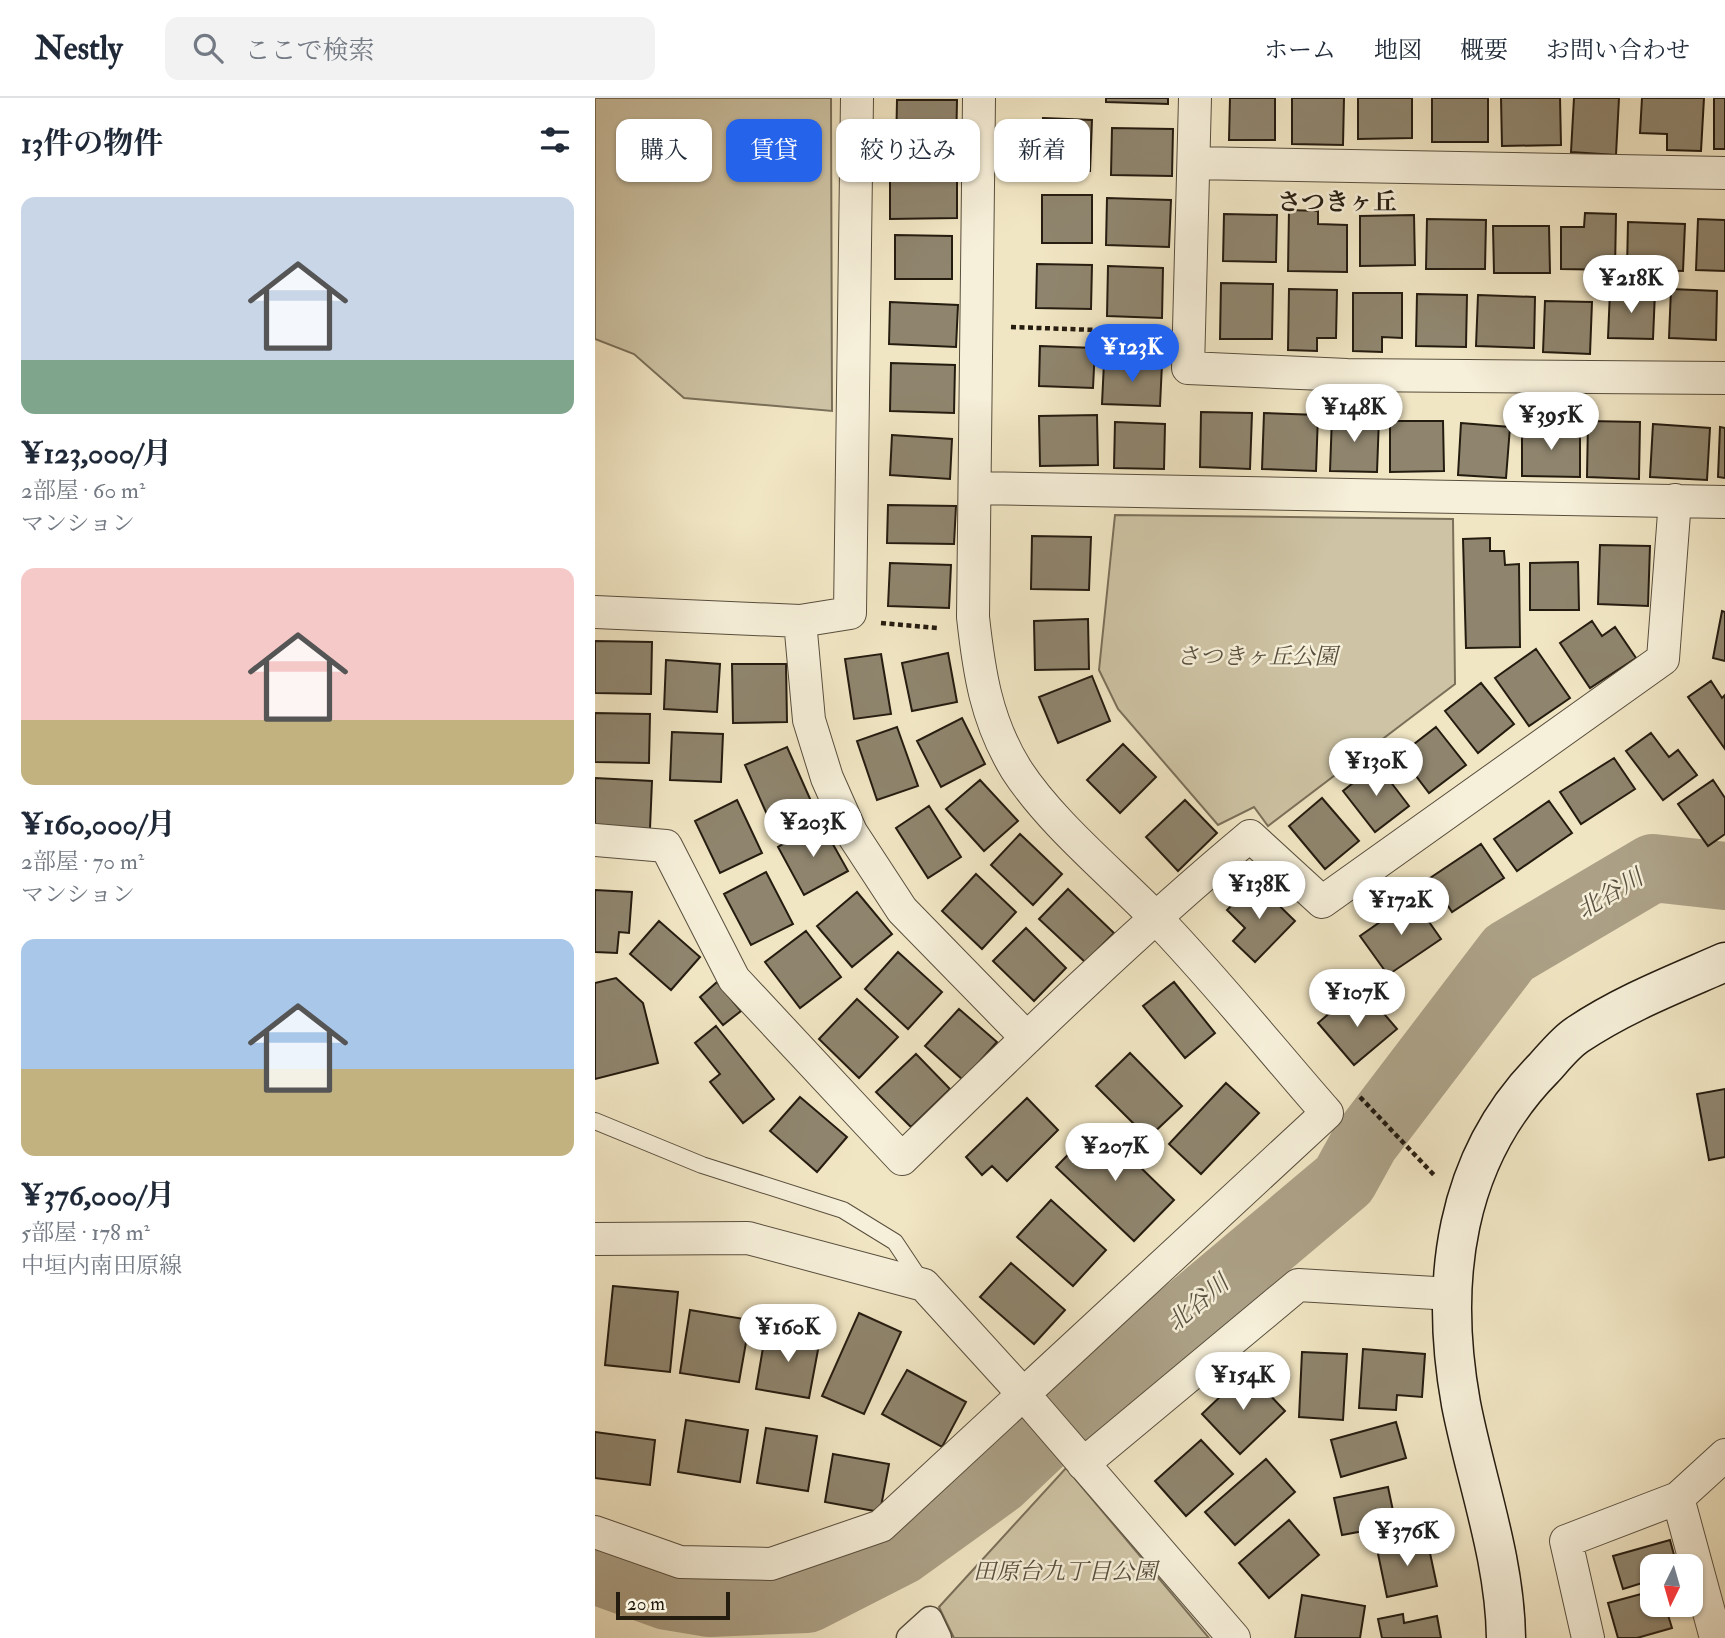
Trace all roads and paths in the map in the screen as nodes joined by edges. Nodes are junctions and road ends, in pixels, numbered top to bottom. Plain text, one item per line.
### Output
1 (857, 98) edge
2 (979, 98) edge
3 (1195, 98) edge
4 (1194, 163) junction
5 (1725, 173) edge
6 (976, 326) junction
7 (1189, 334) junction
8 (1725, 378) edge
9 (976, 488) junction
10 (1675, 500) junction
11 (1725, 502) edge
12 (595, 612) edge
13 (800, 621) junction
14 (886, 624) dead end
15 (974, 630) junction
16 (595, 840) edge
17 (1158, 919) junction
18 (1725, 962) edge
19 (1027, 1038) junction
20 (1370, 1108) dead end
21 (595, 1121) edge
22 (1472, 1176) junction
23 (595, 1239) edge
24 (924, 1286) junction
25 (1452, 1294) junction
26 (1025, 1396) junction
27 (1725, 1455) edge
28 (1082, 1462) junction
29 (1678, 1499) junction
30 (595, 1532) edge
31 (909, 1638) edge
32 (939, 1638) edge
33 (1234, 1638) edge
34 (1506, 1638) edge
35 (1588, 1638) edge
36 (1716, 1638) edge

1 - 13 street
2 - 6 street
3 - 4 street
4 - 5 street
4 - 7 street
6 - 7 path
6 - 9 street
7 - 8 street
9 - 10 street
9 - 15 street
10 - 11 street
10 - 17 street
12 - 13 street
13 - 19 street
14 - 15 path
15 - 17 street
16 - 19 street
17 - 19 street
17 - 26 street
18 - 22 main road
20 - 22 path
21 - 24 lane
22 - 25 main road
23 - 24 street
24 - 26 street
25 - 28 street
25 - 34 main road
26 - 28 street
26 - 30 street
27 - 29 street
28 - 33 street
29 - 35 street
29 - 36 street
31 - 32 street

